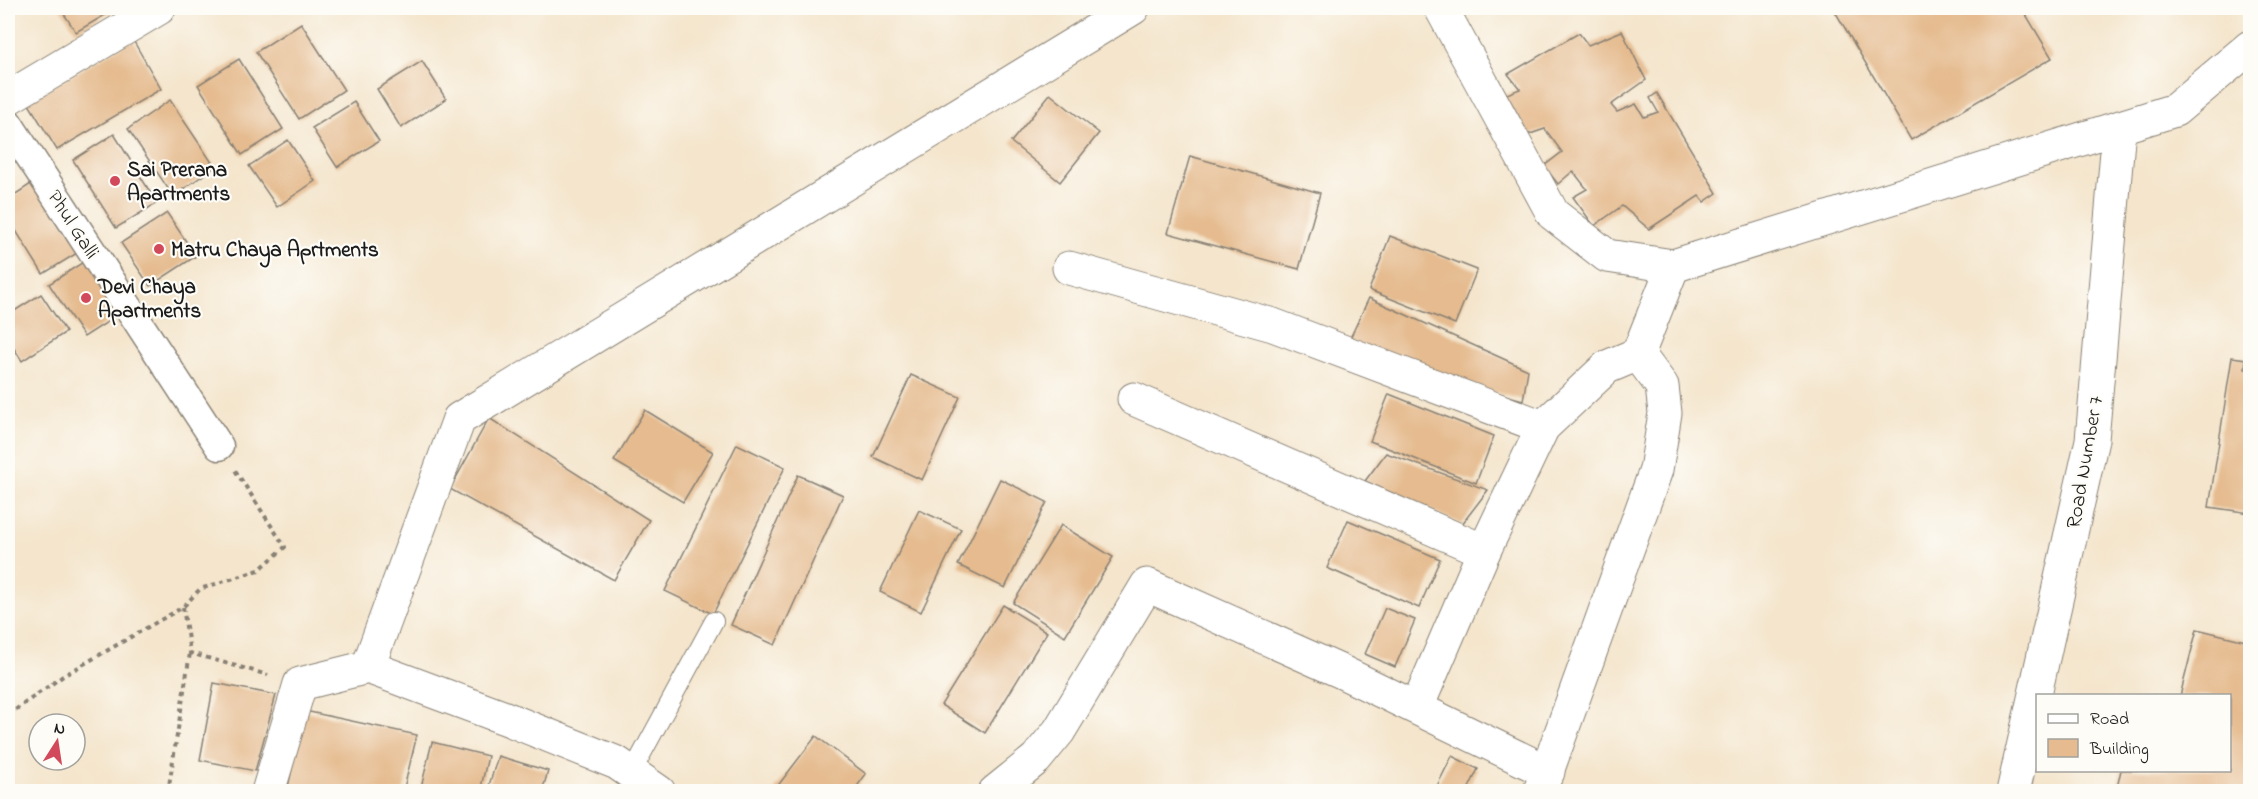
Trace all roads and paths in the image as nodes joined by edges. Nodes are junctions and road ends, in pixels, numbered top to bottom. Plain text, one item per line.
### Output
1 (159, 8) edge
2 (1133, 8) edge
3 (1441, 8) edge
4 (2250, 47) edge
5 (8, 98) edge
6 (8, 123) edge
7 (2119, 128) junction
8 (1673, 266) junction
9 (1069, 268) dead end
10 (1638, 354) junction
11 (1134, 399) dead end
12 (1543, 427) junction
13 (219, 446) dead end
14 (240, 478) dead end
15 (1484, 550) junction
16 (183, 607) junction
17 (714, 621) dead end
18 (190, 653) junction
19 (368, 667) junction
20 (300, 684) junction
21 (1417, 708) junction
22 (8, 715) edge
23 (632, 772) junction
24 (1544, 782) edge
25 (168, 792) edge
26 (268, 792) edge
27 (659, 792) edge
28 (995, 792) edge
29 (2013, 792) edge

1 - 5 street
2 - 19 street
3 - 8 street
4 - 7 street
6 - 13 street, Phul Galli
7 - 8 street
7 - 29 street, Road Number 7
8 - 10 street
9 - 12 street
10 - 12 street
10 - 24 street
11 - 15 street
12 - 15 street
14 - 16 path
15 - 21 street
16 - 18 path
16 - 22 path
17 - 23 lane
18 - 20 path
18 - 25 path
19 - 20 street
19 - 23 street
20 - 26 street
21 - 24 street
21 - 28 street
23 - 27 street

